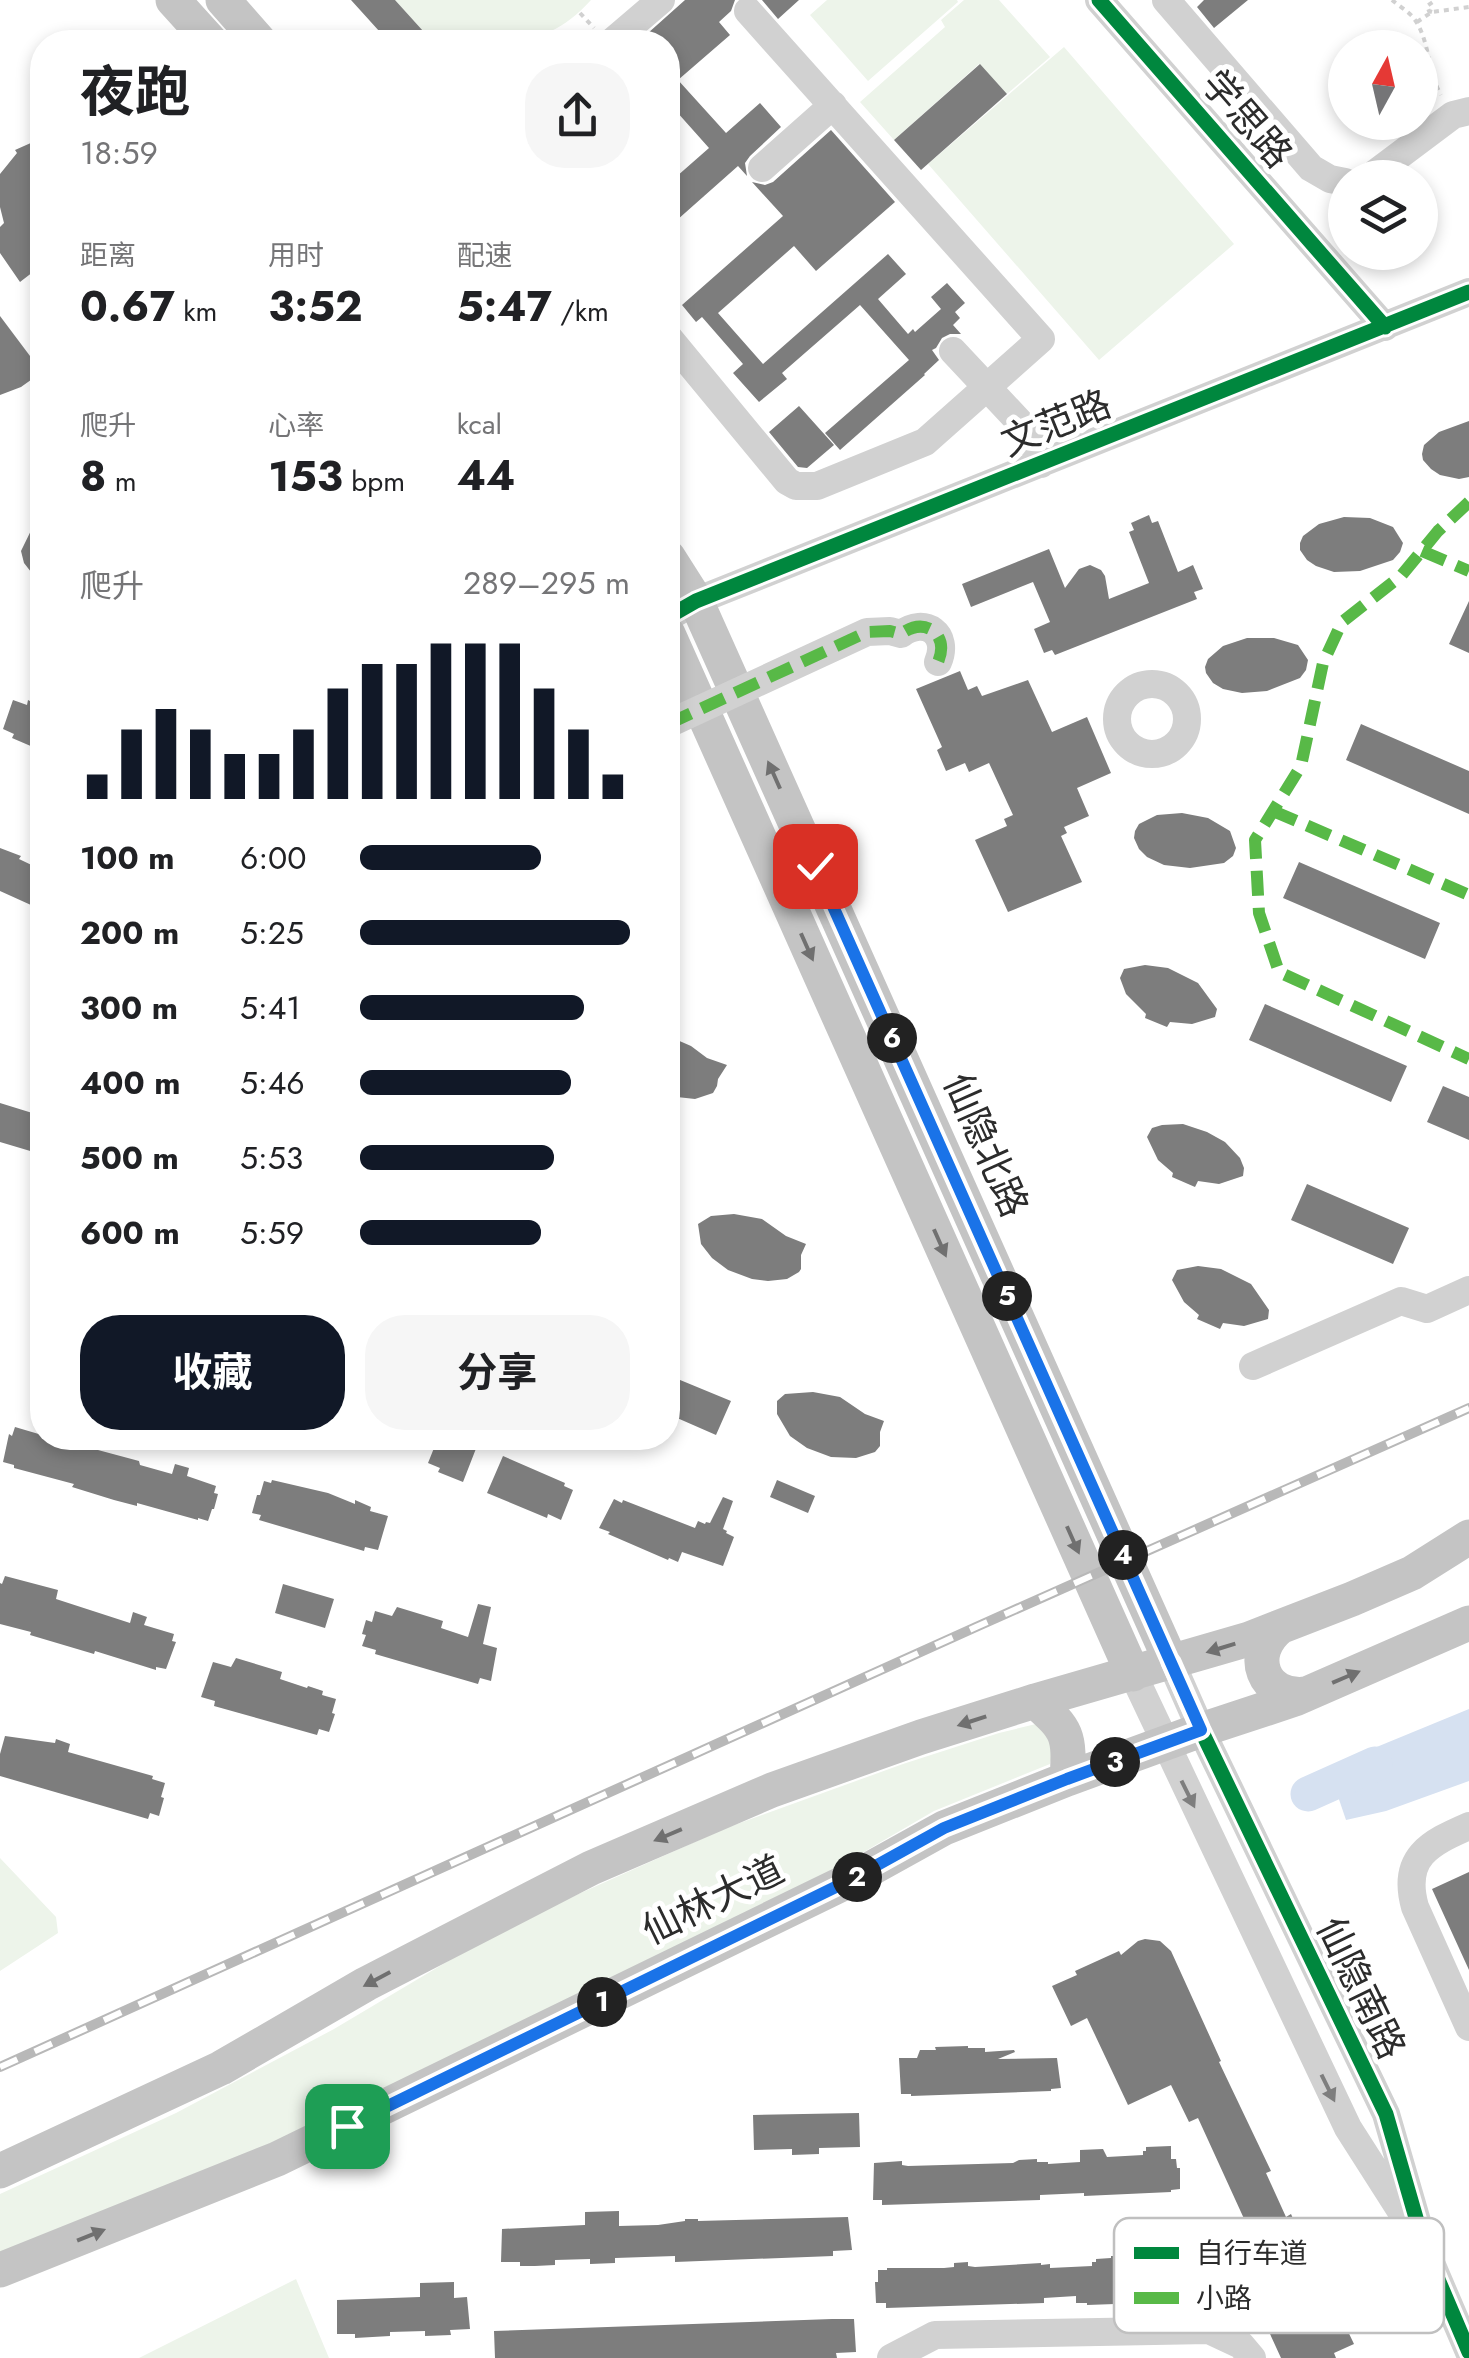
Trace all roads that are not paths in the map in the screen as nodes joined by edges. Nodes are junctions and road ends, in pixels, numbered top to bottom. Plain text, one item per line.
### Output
1 (173, 0) edge
2 (223, 0) edge
3 (661, 0) edge
4 (1099, 0) edge
5 (1166, 0) edge
6 (748, 11) dead end
7 (200, 30) edge
8 (249, 30) edge
9 (626, 30) edge
10 (832, 106) junction
11 (1461, 113) edge
12 (1394, 160) edge
13 (762, 168) dead end
14 (1328, 177) edge
15 (1469, 292) edge
16 (1386, 327) junction
17 (952, 351) dead end
18 (680, 352) edge
19 (986, 388) junction
20 (1041, 464) junction
21 (682, 609) edge
22 (680, 661) edge
23 (938, 662) dead end
24 (680, 718) edge
25 (1469, 1290) edge
26 (1253, 1366) dead end
27 (1469, 1537) edge
28 (1469, 1624) edge
29 (1280, 1627) junction
30 (1171, 1662) junction
31 (1133, 1674) junction
32 (1306, 1694) junction
33 (1035, 1701) junction
34 (1201, 1730) junction
35 (1164, 1744) junction
36 (1067, 1779) junction
37 (1469, 1826) edge
38 (1467, 2015) edge
39 (0, 2171) edge
40 (1406, 2218) edge
41 (1416, 2218) edge
42 (0, 2270) edge
43 (1444, 2293) edge
44 (1114, 2332) edge
45 (1215, 2333) edge
46 (1469, 2352) edge
47 (891, 2358) edge
48 (1252, 2358) edge

1 - 7 main road
2 - 8 main road
3 - 9 street
4 - 16 street, 学思路
5 - 14 street
6 - 10 street
10 - 13 street
10 - 19 street
11 - 12 street
15 - 16 street, 文范路
16 - 20 street, 文范路
17 - 19 street
18 - 19 street
19 - 20 street
20 - 21 street, 文范路
30 -> 21 main road, 仙隐北路
22 -> 31 main road
23 - 24 street, bridge
25 - 26 street
27 - 29 main road, 仙林大道
32 -> 28 main road, 仙林大道
29 -> 30 main road, 仙林大道
29 - 32 main road
30 - 31 main road, 仙林大道
30 - 34 street, 仙隐南路
31 - 33 main road, 仙林大道
31 - 35 street, 仙隐南路
32 - 34 main road, 仙林大道
33 - 36 main road
33 -> 39 main road, 仙林大道
34 - 35 main road, 仙林大道
34 - 41 street, 仙隐南路
35 - 36 main road, 仙林大道
35 -> 40 street, 仙隐南路
42 -> 36 main road, 仙林大道
37 - 38 street
43 - 46 street, 仙隐南路
44 - 47 street
45 - 48 street

